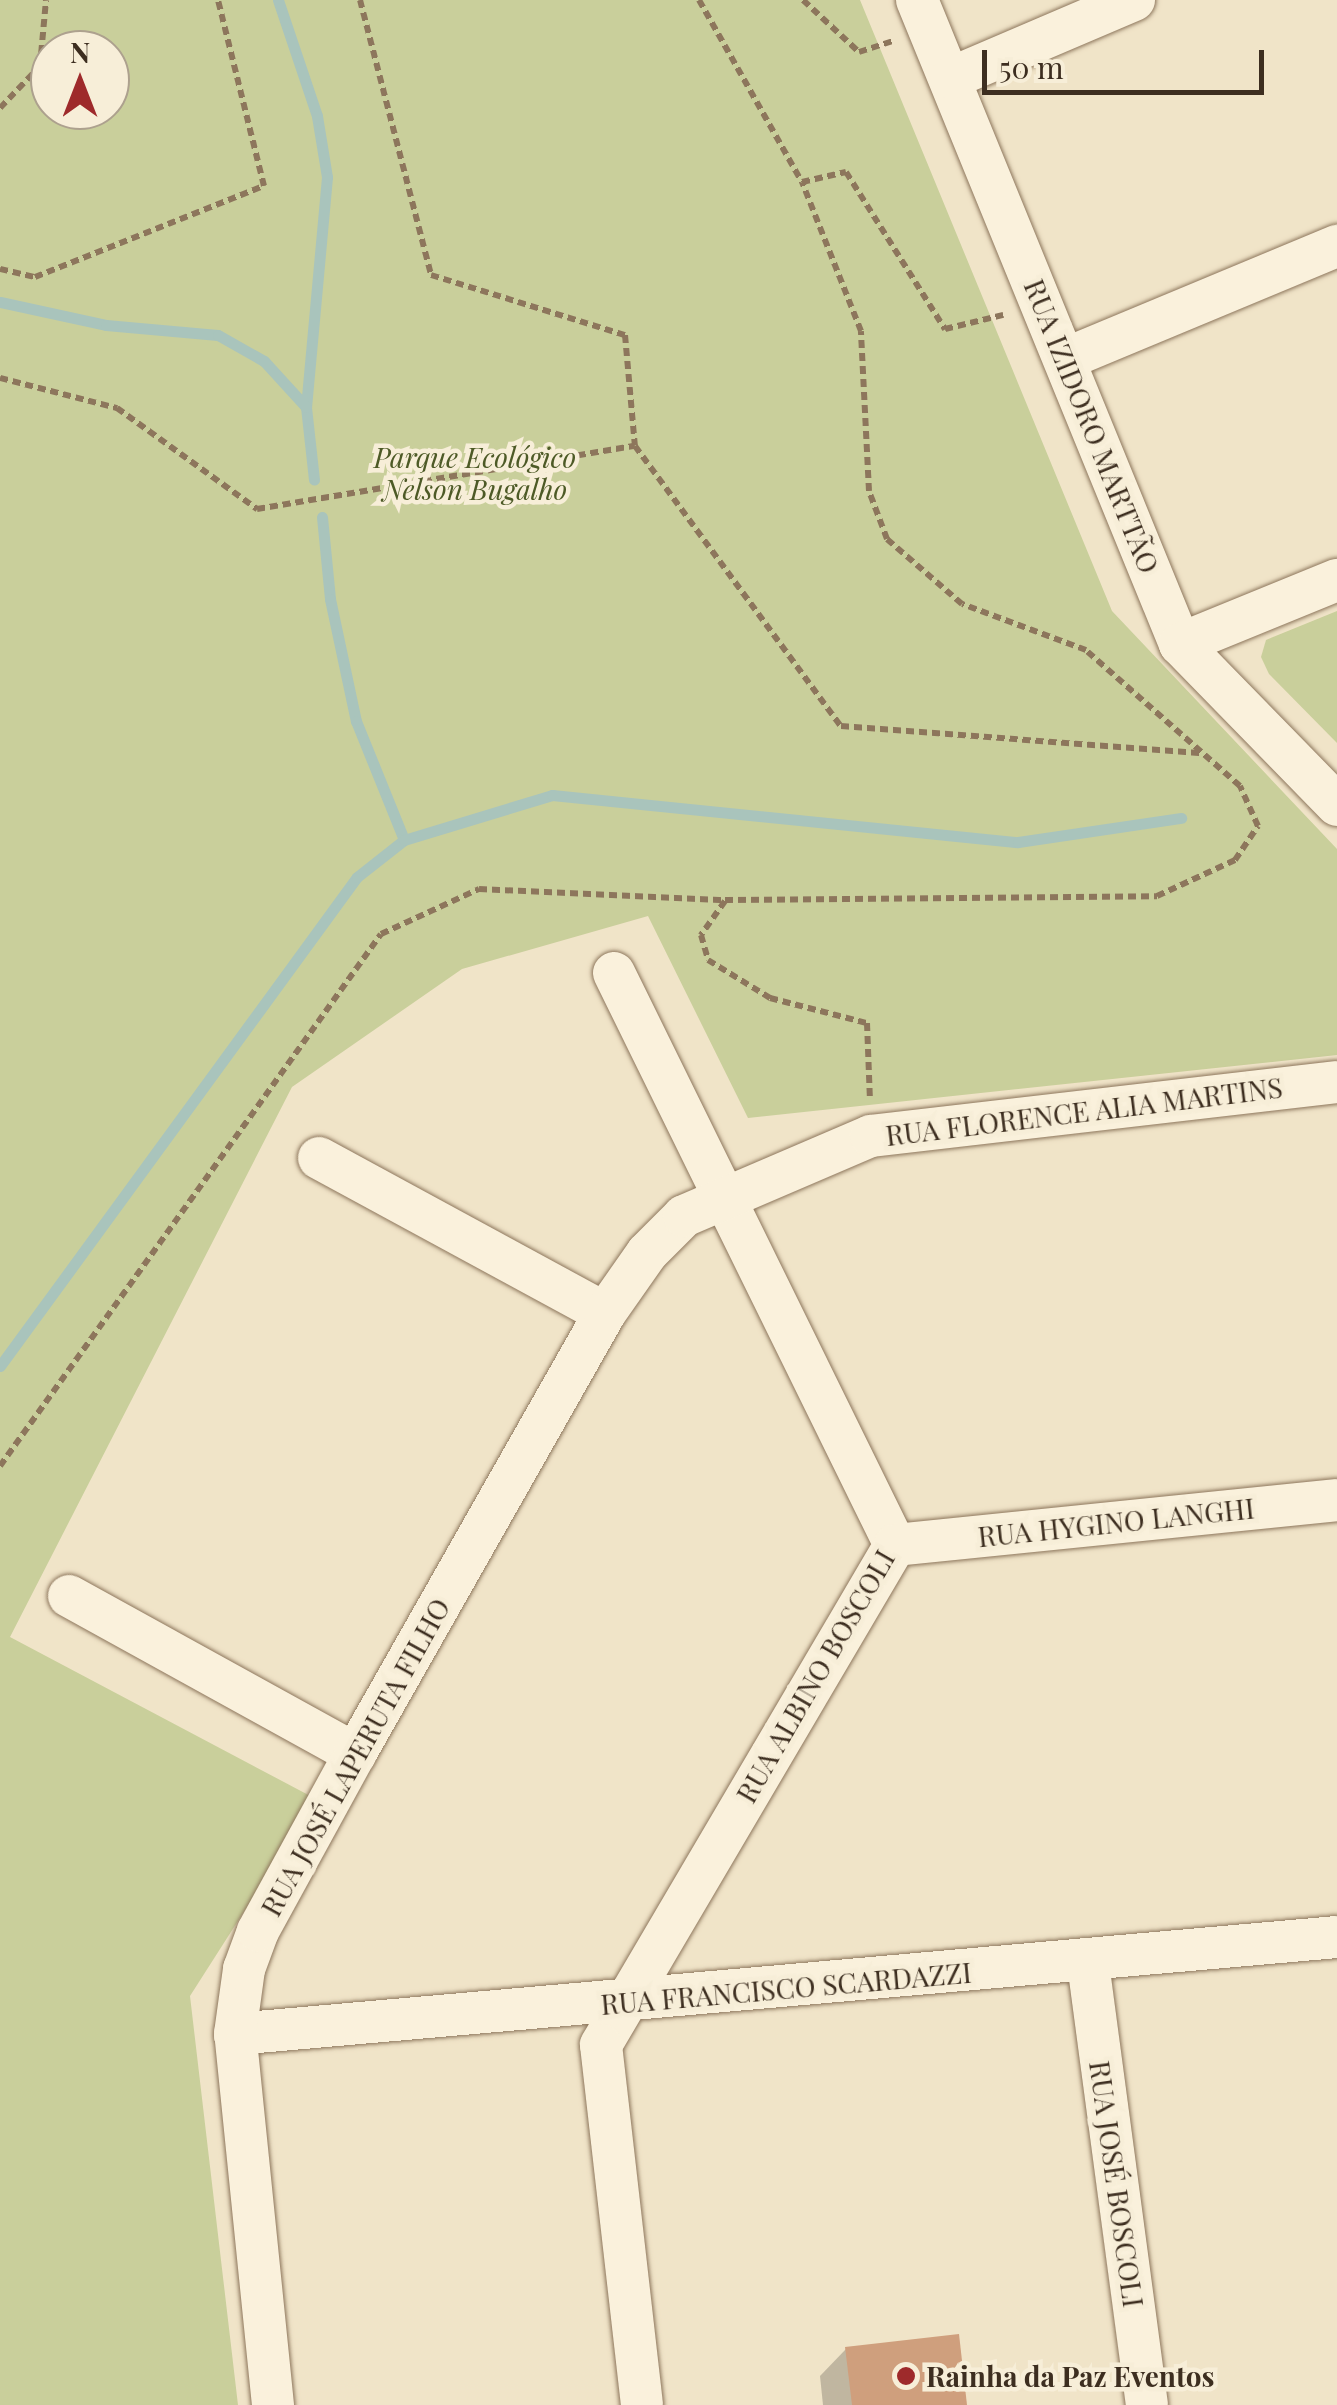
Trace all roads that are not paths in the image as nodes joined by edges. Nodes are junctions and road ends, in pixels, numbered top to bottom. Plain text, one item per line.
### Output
1 (1134, 0) edge
2 (923, 14) edge
3 (951, 78) junction
4 (1337, 246) edge
5 (1065, 359) junction
6 (1337, 580) edge
7 (1180, 644) junction
8 (1337, 806) edge
9 (614, 974) dead end
10 (1337, 1082) edge
11 (319, 1158) dead end
12 (722, 1198) junction
13 (606, 1313) junction
14 (1337, 1500) edge
15 (895, 1544) junction
16 (69, 1596) dead end
17 (354, 1754) junction
18 (1337, 1937) edge
19 (1088, 1963) junction
20 (626, 2002) junction
21 (235, 2034) junction
22 (272, 2405) edge
23 (642, 2405) edge
24 (1147, 2405) edge

1 - 3 street
2 - 3 street, RUA IZIDORO MARTTÃO
3 - 5 street, RUA IZIDORO MARTTÃO
4 - 5 street
5 - 7 street, RUA IZIDORO MARTTÃO
6 - 7 street
7 - 8 street, RUA IZIDORO MARTTÃO
9 - 12 street, RUA ALBINO BOSCOLI
10 - 12 street, RUA FLORENCE ALIA MARTINS
11 - 13 street
12 - 13 street, RUA JOSÉ LAPERUTA FILHO
12 - 15 street, RUA ALBINO BOSCOLI
13 - 17 street, RUA JOSÉ LAPERUTA FILHO
14 - 15 street, RUA HYGINO LANGHI
15 - 20 street, RUA ALBINO BOSCOLI
16 - 17 street
17 - 21 street, RUA JOSÉ LAPERUTA FILHO
18 - 19 street, RUA FRANCISCO SCARDAZZI
19 - 20 street, RUA FRANCISCO SCARDAZZI
19 - 24 street, RUA JOSÉ BOSCOLI
20 - 21 street, RUA FRANCISCO SCARDAZZI
20 - 23 street, RUA ALBINO BOSCOLI
21 - 22 street, RUA JOSÉ LAPERUTA FILHO

